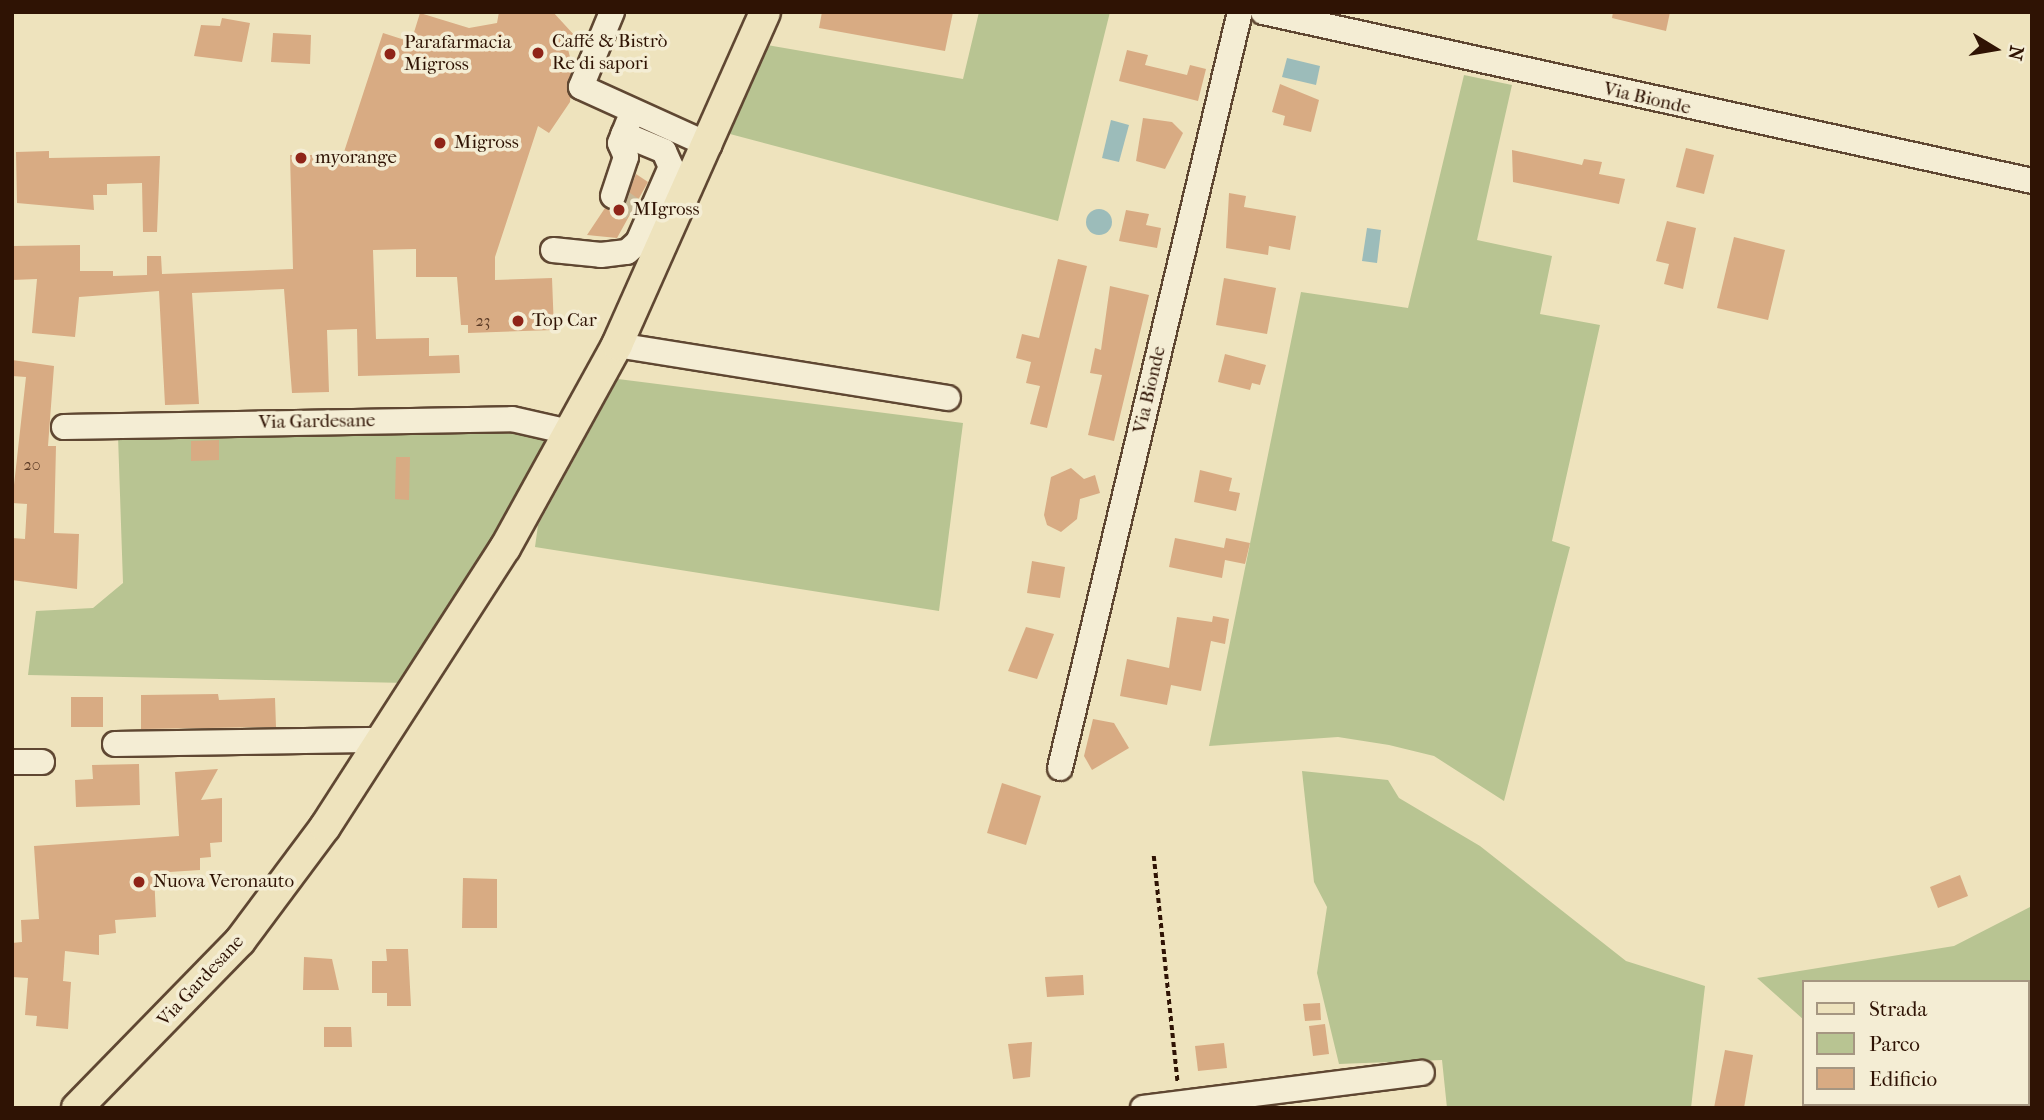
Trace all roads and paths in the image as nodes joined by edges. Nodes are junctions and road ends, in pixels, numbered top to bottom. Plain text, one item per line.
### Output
1 (765, 12) edge
2 (1240, 12) edge
3 (1263, 12) edge
4 (610, 14) edge
5 (628, 123) junction
6 (709, 145) junction
7 (2032, 181) edge
8 (613, 195) dead end
9 (635, 211) dead end
10 (553, 250) dead end
11 (612, 253) junction
12 (617, 345) junction
13 (948, 398) dead end
14 (64, 426) dead end
15 (569, 432) junction
16 (383, 740) junction
17 (115, 744) dead end
18 (12, 762) edge
19 (42, 762) dead end
20 (1060, 768) dead end
21 (1154, 856) dead end
22 (1422, 1073) dead end
23 (1181, 1103) junction
24 (77, 1108) edge
25 (1143, 1108) edge

1 - 6 main road, Via Gardesane
2 - 20 street, Via Bionde
3 - 7 street, Via Bionde
4 - 5 street
5 - 6 street
5 - 8 street
5 - 11 street
6 - 12 main road, Via Gardesane
9 - 11 street
10 - 11 street
12 - 13 street
12 - 15 main road, Via Gardesane
14 - 15 street, Via Gardesane
15 - 16 main road, Via Gardesane
16 - 17 street
16 - 24 main road, Via Gardesane
18 - 19 street
21 - 23 path
22 - 23 street
23 - 25 street

